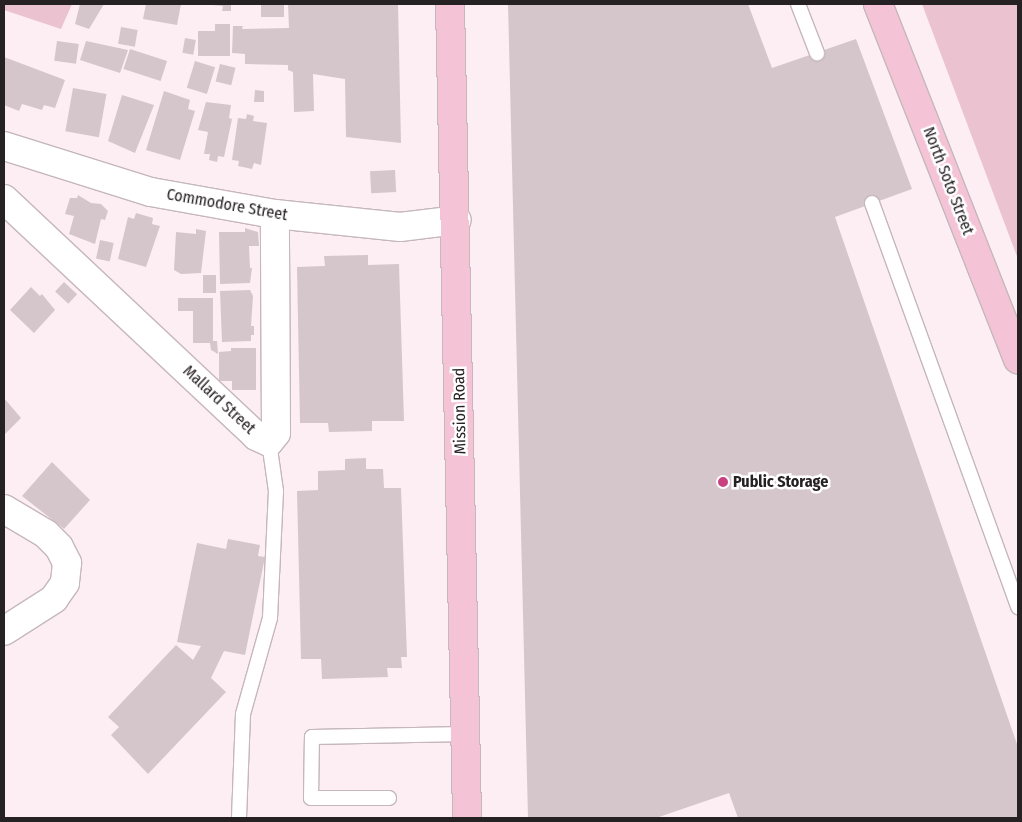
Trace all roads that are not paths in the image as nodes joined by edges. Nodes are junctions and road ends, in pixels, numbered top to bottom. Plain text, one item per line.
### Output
1 (450, 4) edge
2 (798, 4) edge
3 (878, 4) edge
4 (817, 53) dead end
5 (4, 146) edge
6 (4, 199) edge
7 (872, 203) dead end
8 (275, 214) junction
9 (456, 220) junction
10 (1018, 359) edge
11 (269, 442) junction
12 (4, 509) edge
13 (1018, 607) edge
14 (4, 631) edge
15 (465, 734) junction
16 (389, 798) dead end
17 (239, 818) edge
18 (467, 818) edge

1 - 9 main road, Mission Road
2 - 4 lane
3 - 10 main road, North Soto Street
5 - 8 street, Commodore Street
6 - 11 street, Mallard Street
7 - 13 lane
8 - 9 street, Commodore Street
8 - 11 street, Mallard Street
9 - 15 main road, Mission Road
11 - 17 lane
12 - 14 street
15 - 16 lane
15 - 18 main road, Mission Road

